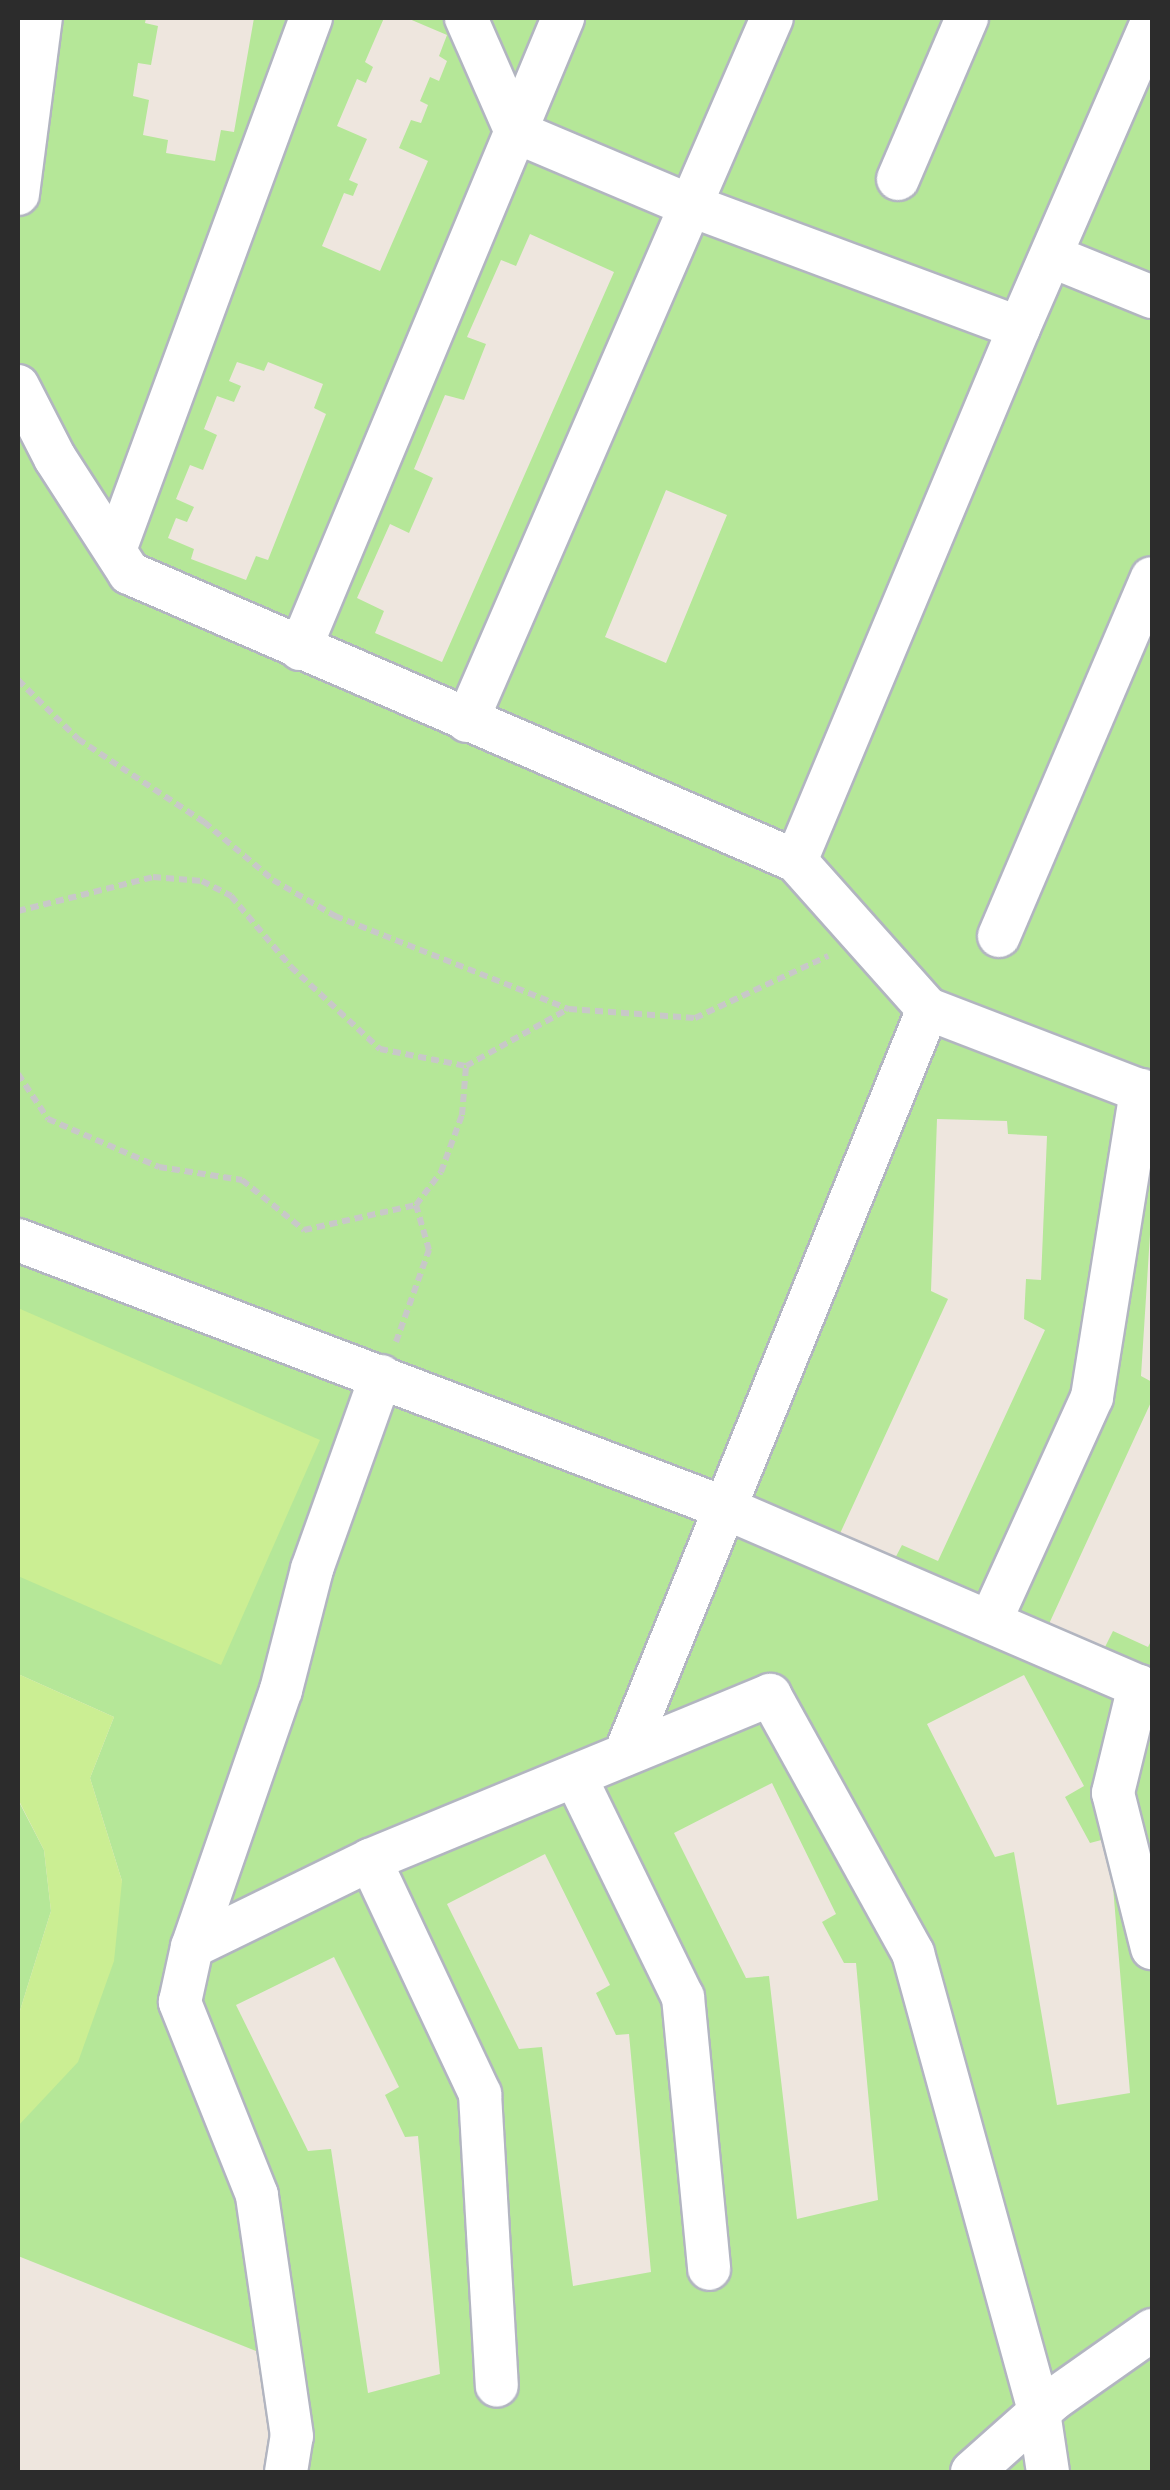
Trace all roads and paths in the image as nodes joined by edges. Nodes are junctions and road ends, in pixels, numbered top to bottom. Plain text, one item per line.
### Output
1 (41, 18) edge
2 (311, 18) edge
3 (466, 18) edge
4 (564, 18) edge
5 (772, 18) edge
6 (968, 18) edge
7 (1152, 22) edge
8 (516, 132) junction
9 (898, 179) dead end
10 (18, 194) edge
11 (688, 205) junction
12 (1051, 256) junction
13 (1152, 297) edge
14 (1020, 328) junction
15 (18, 386) edge
16 (115, 550) junction
17 (1152, 578) edge
18 (300, 649) junction
19 (18, 680) edge
20 (468, 721) junction
21 (796, 861) junction
22 (18, 911) edge
23 (999, 936) dead end
24 (865, 938) junction
25 (569, 1009) junction
26 (928, 1009) junction
27 (466, 1066) junction
28 (18, 1074) edge
29 (1146, 1092) edge
30 (416, 1205) junction
31 (18, 1240) edge
32 (381, 1376) junction
33 (726, 1508) junction
34 (990, 1622) junction
35 (1146, 1689) edge
36 (625, 1754) junction
37 (575, 1776) junction
38 (370, 1860) junction
39 (192, 1948) junction
40 (1152, 1948) edge
41 (709, 2269) dead end
42 (1152, 2330) edge
43 (497, 2386) dead end
44 (1040, 2412) junction
45 (286, 2472) edge
46 (972, 2472) edge
47 (1048, 2472) edge

1 - 10 street
2 - 16 street
3 - 8 street
4 - 8 street
5 - 11 street
6 - 9 street
7 - 12 street
8 - 11 street
8 - 18 street
11 - 14 street
11 - 20 street
12 - 13 street
12 - 14 street
14 - 21 street
15 - 16 street
16 - 18 street
17 - 23 street
18 - 20 street
19 - 25 path
20 - 21 street
21 - 24 street
22 - 27 path
24 - 25 path
24 - 26 street
25 - 27 path
26 - 29 street
26 - 33 street
27 - 30 path
28 - 30 path
29 - 34 street
30 - 32 path
31 - 32 street
32 - 33 street
32 - 39 street
33 - 34 street
33 - 36 street
34 - 35 street
35 - 40 street
36 - 37 street
36 - 44 street
37 - 38 street
37 - 41 street
38 - 39 street
38 - 43 street
39 - 45 street
42 - 44 street
44 - 46 street
44 - 47 street

